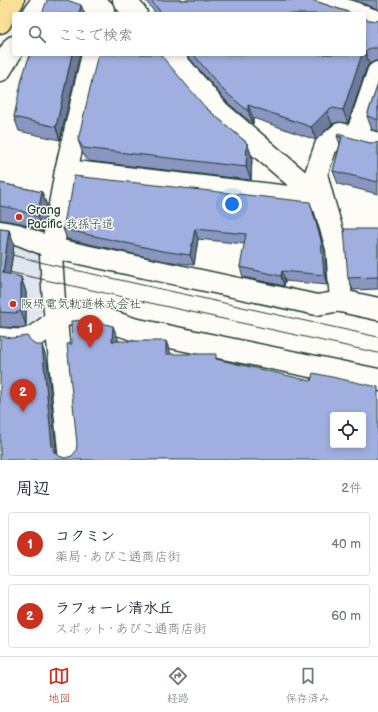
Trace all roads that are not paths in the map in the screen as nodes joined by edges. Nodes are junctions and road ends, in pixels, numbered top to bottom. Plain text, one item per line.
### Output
1 (13, 0) edge
2 (43, 0) edge
3 (71, 0) edge
4 (124, 0) edge
5 (316, 0) edge
6 (104, 8) edge
7 (35, 12) edge
8 (134, 12) edge
9 (350, 12) edge
10 (366, 18) edge
11 (0, 22) edge
12 (378, 22) edge
13 (12, 50) edge
14 (93, 56) edge
15 (172, 56) edge
16 (0, 70) edge
17 (378, 73) edge
18 (356, 138) junction
19 (378, 144) edge
20 (66, 170) junction
21 (322, 201) junction
22 (0, 231) edge
23 (52, 248) junction
24 (341, 302) junction
25 (378, 309) edge
26 (57, 319) junction
27 (0, 339) edge
28 (378, 380) edge
29 (70, 460) edge

1 - 11 main road
2 - 7 street
3 - 6 street
4 - 8 street
5 - 9 street
10 - 12 street
13 - 16 street
14 - 20 street
15 - 21 street
17 - 18 street
18 - 19 street
18 - 21 street
20 - 21 street
20 - 23 street
21 - 24 street
22 - 23 lane
23 - 24 lane
23 - 26 street
24 - 25 street
26 - 27 street
26 - 28 street
26 - 29 street

